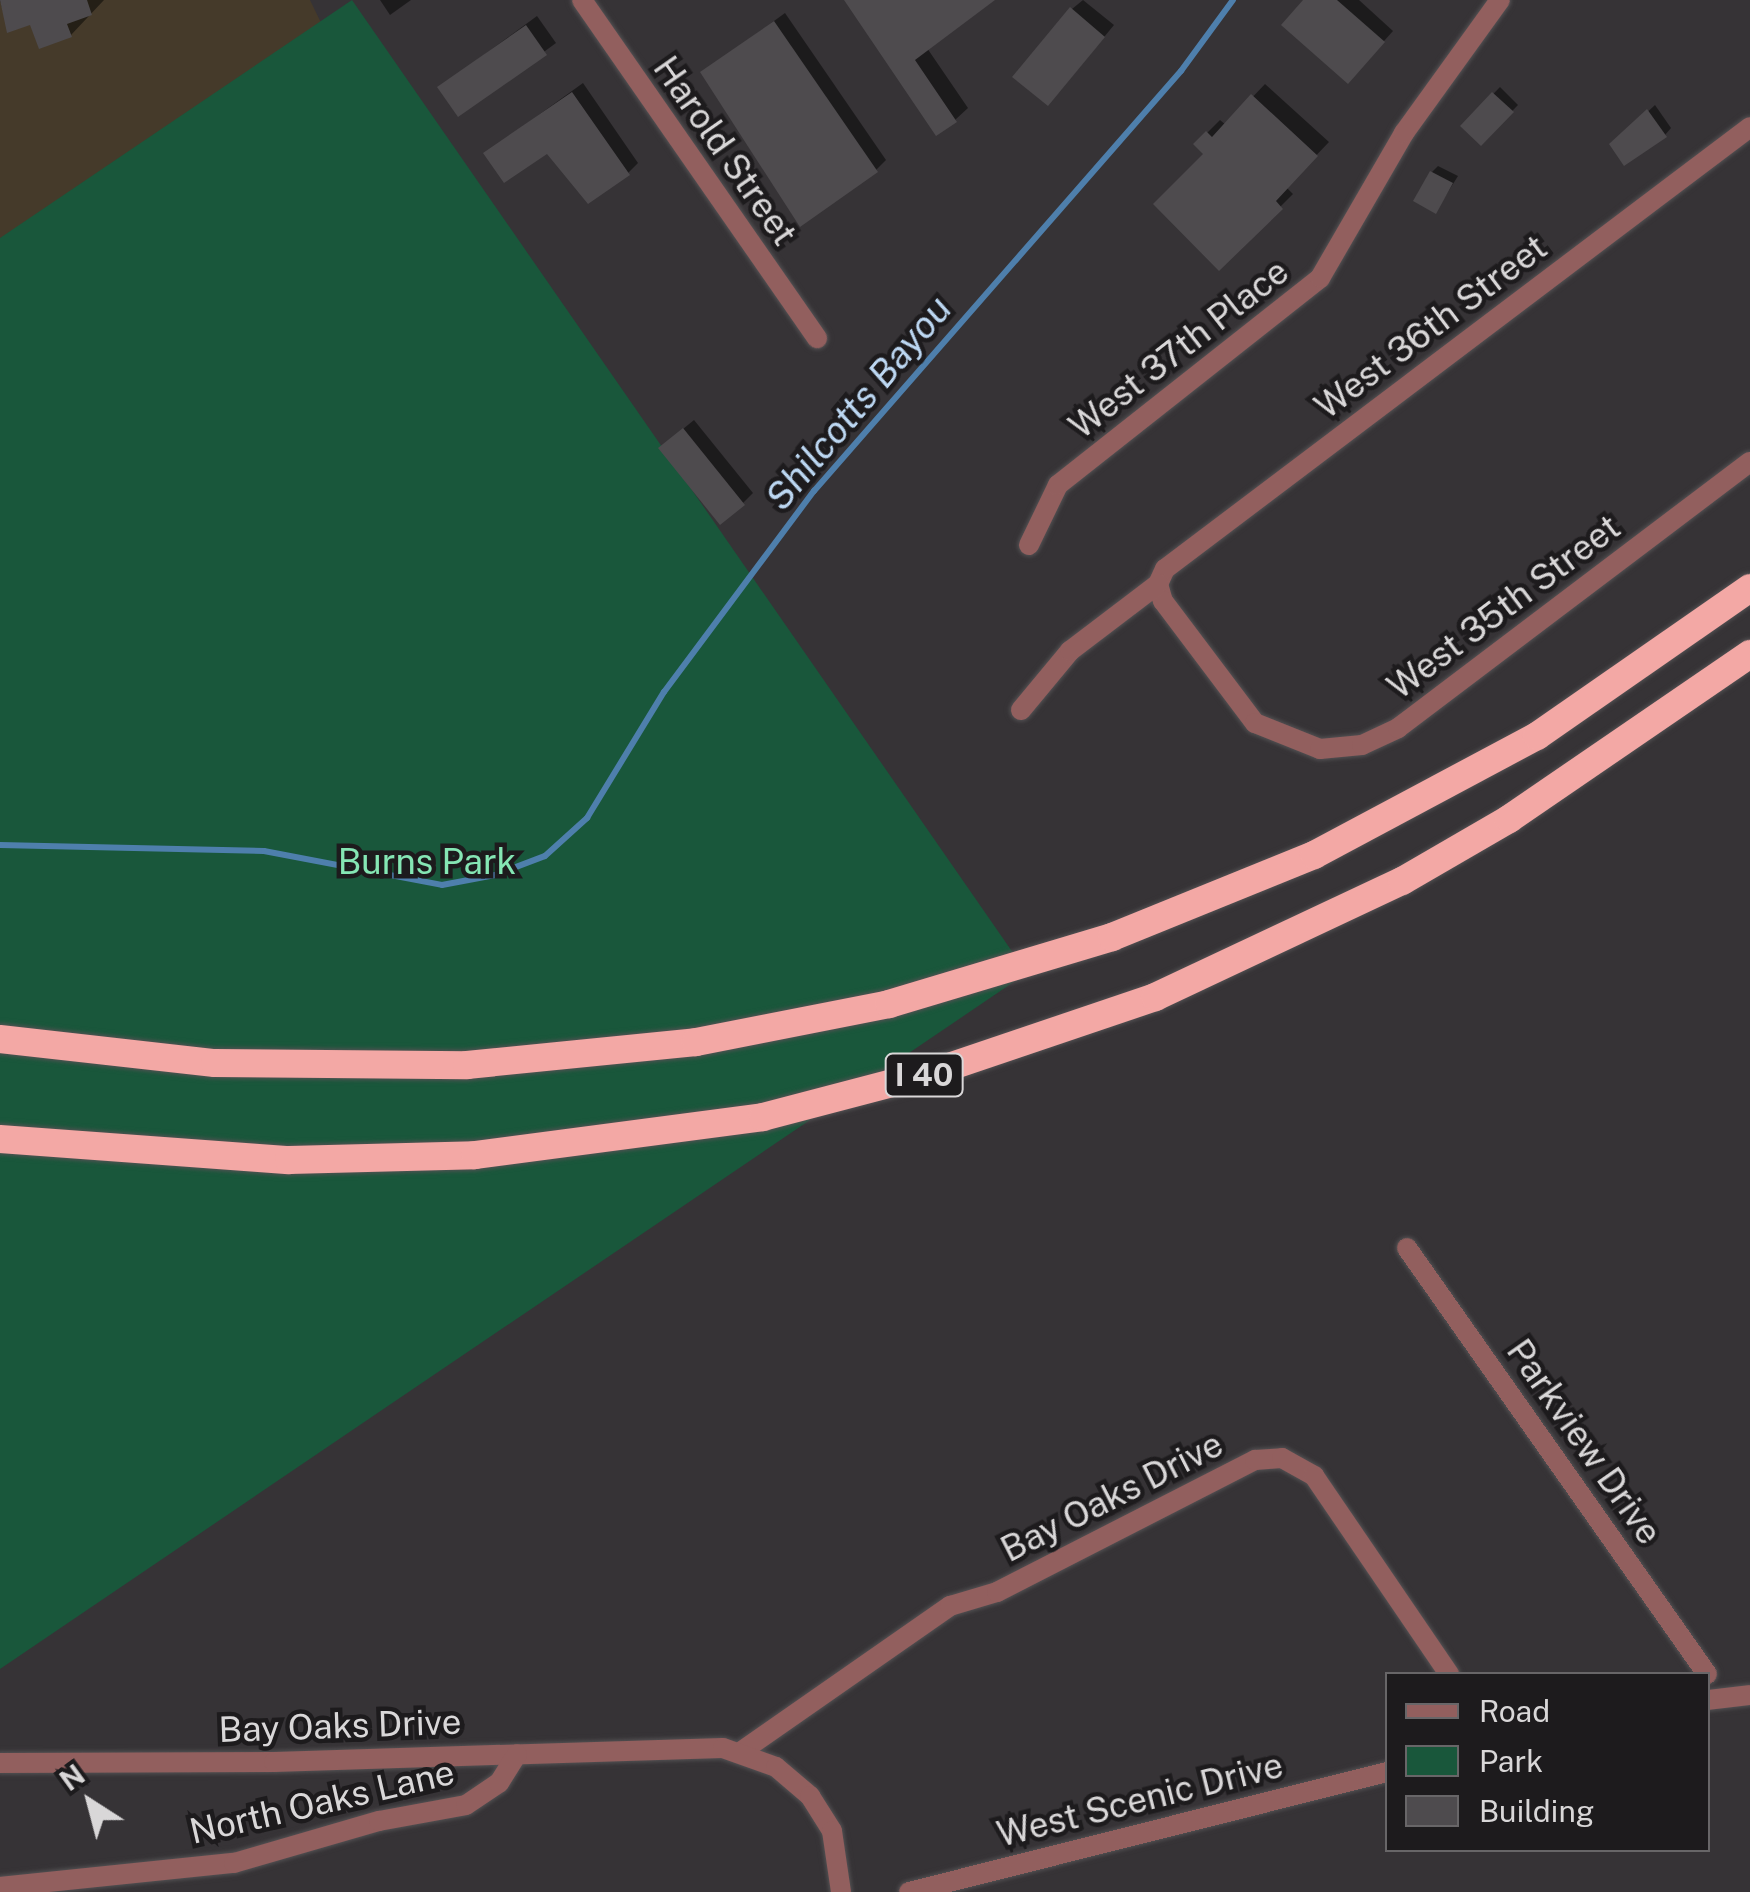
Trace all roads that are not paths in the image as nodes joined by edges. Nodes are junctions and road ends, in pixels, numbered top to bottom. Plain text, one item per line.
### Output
1 (582, 0) edge
2 (1500, 0) edge
3 (1750, 127) edge
4 (817, 338) dead end
5 (1750, 462) edge
6 (1029, 546) dead end
7 (1158, 584) junction
8 (1750, 588) edge
9 (1750, 654) edge
10 (1021, 710) dead end
11 (0, 1039) edge
12 (0, 1139) edge
13 (1407, 1248) dead end
14 (1448, 1672) edge
15 (1705, 1672) edge
16 (1750, 1694) edge
17 (1716, 1699) edge
18 (742, 1751) junction
19 (517, 1754) junction
20 (0, 1763) edge
21 (1385, 1773) edge
22 (0, 1887) edge
23 (841, 1892) edge
24 (910, 1892) edge

1 - 4 street, Harold Street
2 - 6 street, West 37th Place
3 - 7 street, West 36th Street
5 - 7 street, West 35th Street
7 - 10 street, West 36th Street
8 - 11 highway, I 40
9 - 12 highway, I 40
13 - 15 street, Parkview Drive
14 - 18 street, Bay Oaks Drive
16 - 17 street
18 - 19 street, Bay Oaks Drive
18 - 23 street, Bay Oaks Drive
19 - 20 street, Bay Oaks Drive
19 - 22 street, North Oaks Lane
21 - 24 street, West Scenic Drive

